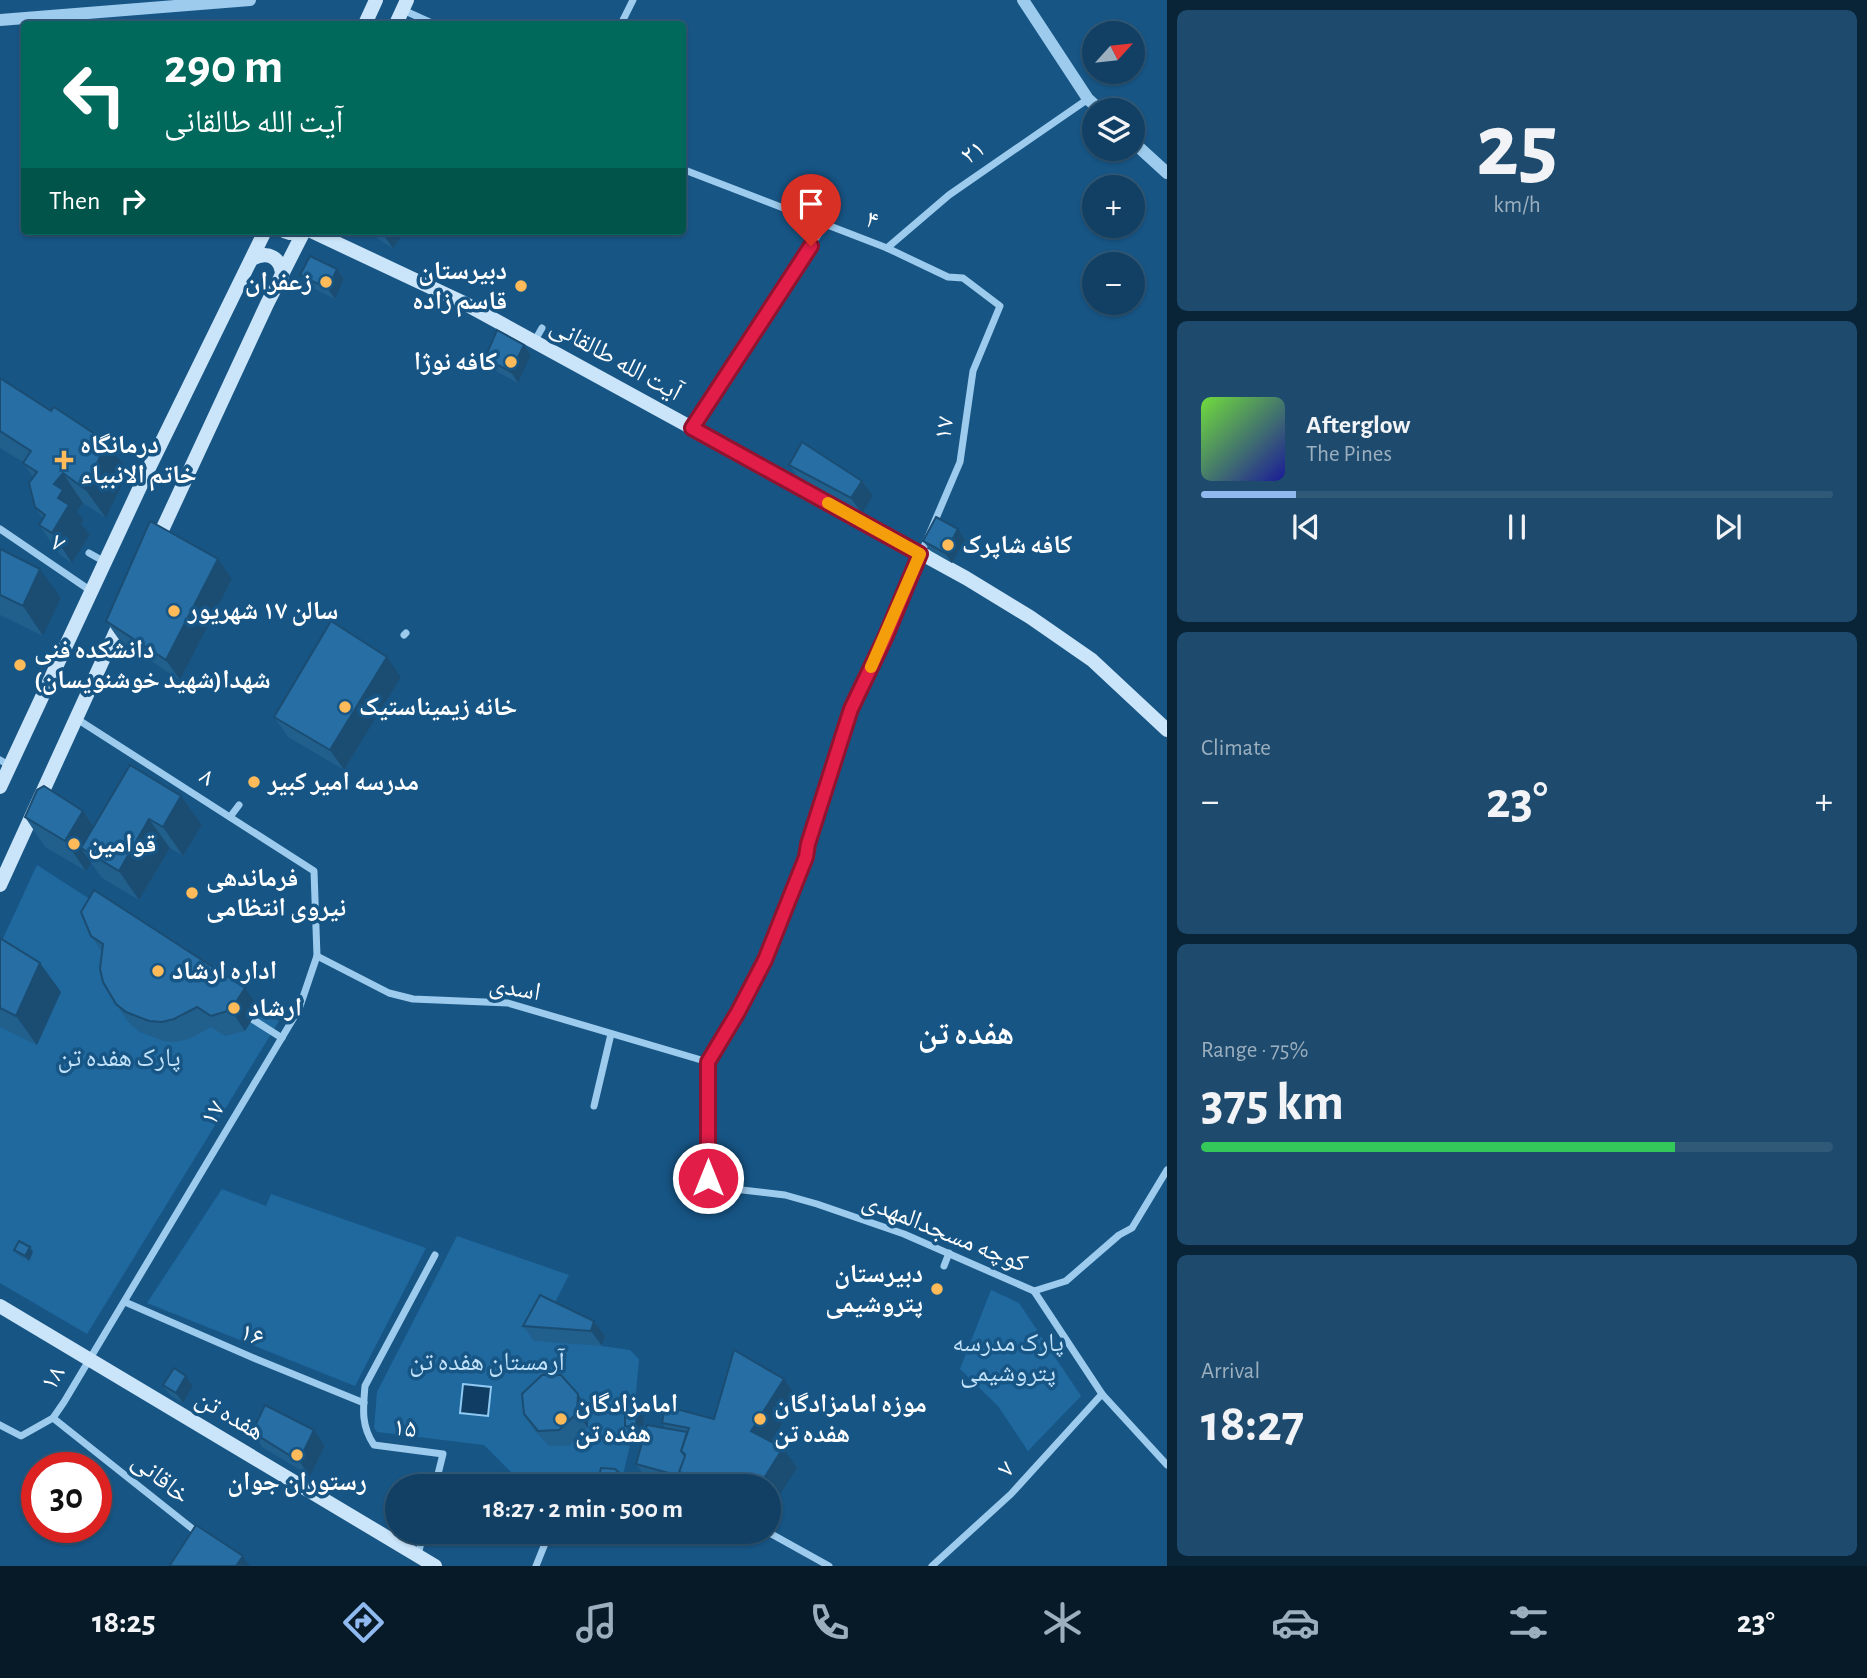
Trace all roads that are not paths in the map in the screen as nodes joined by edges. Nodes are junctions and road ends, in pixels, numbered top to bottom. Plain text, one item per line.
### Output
1 (250, 0) edge
2 (376, 0) edge
3 (633, 0) edge
4 (1023, 0) edge
5 (405, 5) edge
6 (0, 20) edge
7 (54, 20) edge
8 (366, 21) edge
9 (397, 21) edge
10 (429, 21) edge
11 (622, 21) edge
12 (1087, 98) edge
13 (1082, 103) edge
14 (1145, 153) edge
15 (686, 171) edge
16 (1167, 173) edge
17 (825, 224) junction
18 (261, 235) edge
19 (301, 235) edge
20 (320, 235) edge
21 (887, 248) junction
22 (252, 259) junction
23 (282, 276) junction
24 (1000, 306) joint
25 (542, 328) dead end
26 (534, 342) junction
27 (692, 428) junction
28 (0, 529) edge
29 (925, 552) junction
30 (89, 553) dead end
31 (150, 556) edge
32 (106, 562) junction
33 (92, 592) junction
34 (129, 601) edge
35 (76, 718) junction
36 (1167, 730) edge
37 (5, 763) edge
38 (0, 787) edge
39 (239, 805) dead end
40 (230, 817) junction
41 (314, 871) joint
42 (0, 886) edge
43 (317, 956) junction
44 (252, 1019) dead end
45 (611, 1034) junction
46 (282, 1038) junction
47 (708, 1062) junction
48 (594, 1106) dead end
49 (1167, 1170) edge
50 (949, 1253) junction
51 (435, 1255) dead end
52 (944, 1266) dead end
53 (1034, 1291) junction
54 (125, 1302) junction
55 (0, 1306) edge
56 (89, 1359) junction
57 (1102, 1394) junction
58 (363, 1403) junction
59 (53, 1418) junction
60 (0, 1425) edge
61 (1167, 1465) edge
62 (438, 1474) edge
63 (781, 1539) edge
64 (207, 1540) edge
65 (421, 1544) edge
66 (545, 1544) edge
67 (418, 1556) junction
68 (434, 1566) edge
69 (536, 1566) edge
70 (828, 1566) edge
71 (932, 1566) edge

1 - 7 street
2 - 8 main road
3 - 11 street
4 - 12 street
5 - 9 main road
5 - 10 street
6 - 7 street
13 - 21 street, ۲۱
14 - 16 street
15 - 17 street, ۴
17 - 21 street, ۴
17 - 27 street
18 - 22 main road
19 - 23 main road
20 - 26 main road, آیت الله طالقانی
21 - 24 street, ۴
22 - 23 main road
22 - 32 main road
23 - 31 main road
24 - 29 street, ۱۷
25 - 26 street
26 - 27 main road, آیت الله طالقانی
27 - 29 main road, آیت الله طالقانی
28 - 33 street, ۷
29 - 36 main road, آیت الله طالقانی
29 - 47 street
30 - 32 street
32 - 33 main road
33 - 37 main road
34 - 35 main road
35 - 40 street, ۸
35 - 42 main road
37 - 38 main road
39 - 40 street
40 - 41 street, ۸
41 - 43 street, ۱۷
43 - 45 street, اسدی
43 - 46 street, ۱۷
44 - 46 street
45 - 47 street, اسدی
45 - 48 street
46 - 54 street, ۱۷
47 - 50 street, کوچه مسجدالمهدی
49 - 53 street
50 - 52 street
50 - 53 street, کوچه مسجدالمهدی
51 - 58 street
53 - 57 street, کوچه مسجدالمهدی
54 - 56 street, ۱۷
54 - 58 street, ۱۶
55 - 56 main road, هفده تن
56 - 59 street, ۱۸
56 - 67 main road, هفده تن
57 - 61 street, کوچه مسجدالمهدی
57 - 71 street, ۷
58 - 62 street, ۱۵
59 - 60 street
59 - 64 street, خاقانی
63 - 70 street
65 - 67 street
66 - 69 street
67 - 68 main road, هفده تن

